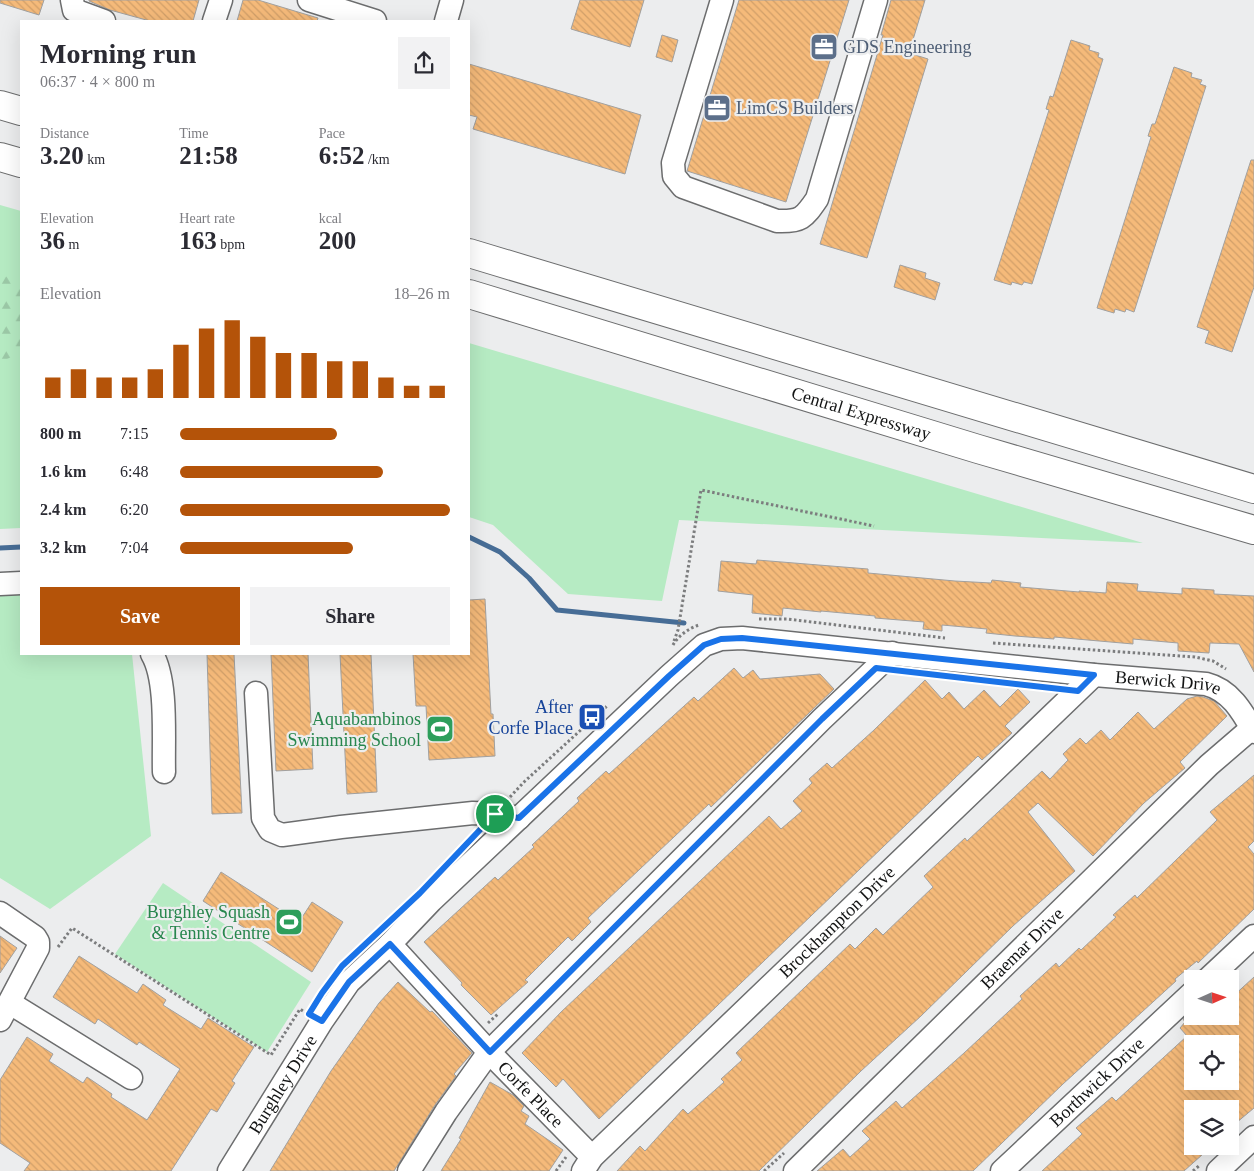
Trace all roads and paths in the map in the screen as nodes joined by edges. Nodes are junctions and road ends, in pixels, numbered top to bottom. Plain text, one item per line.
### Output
1 (72, 0) edge
2 (221, 0) edge
3 (309, 0) edge
4 (452, 0) edge
5 (722, 0) edge
6 (876, 0) edge
7 (101, 20) edge
8 (214, 20) edge
9 (372, 20) edge
10 (446, 20) edge
11 (0, 105) edge
12 (20, 111) edge
13 (0, 156) edge
14 (20, 163) edge
15 (470, 253) edge
16 (470, 294) edge
17 (1254, 489) edge
18 (874, 526) dead end
19 (1254, 530) edge
20 (0, 584) edge
21 (20, 584) edge
22 (753, 619) dead end
23 (708, 622) dead end
24 (678, 630) dead end
25 (950, 639) dead end
26 (987, 643) dead end
27 (704, 645) joint
28 (671, 651) dead end
29 (892, 653) junction
30 (153, 655) edge
31 (1229, 672) dead end
32 (1094, 675) junction
33 (256, 693) dead end
34 (615, 700) dead end
35 (1253, 730) edge
36 (164, 772) dead end
37 (495, 814) junction
38 (519, 818) junction
39 (0, 912) edge
40 (1254, 936) edge
41 (38, 942) junction
42 (390, 944) junction
43 (1218, 970) edge
44 (1184, 1000) edge
45 (5, 1012) edge
46 (304, 1021) dead end
47 (490, 1052) junction
48 (131, 1078) dead end
49 (1254, 1137) edge
50 (587, 1164) edge
51 (229, 1171) edge
52 (409, 1171) edge
53 (795, 1171) edge
54 (1002, 1171) edge
55 (1218, 1171) edge

1 - 7 street
2 - 8 street
3 - 9 street
4 - 10 street
5 - 6 street
11 - 12 highway
13 - 14 highway
15 - 17 highway
16 - 19 highway, Central Expressway
18 - 24 path
20 - 21 street
22 - 25 path
23 - 28 path
26 - 31 path
27 - 29 street, Berwick Drive
27 - 38 street, Burghley Drive
29 - 32 street, Berwick Drive
29 - 47 street
30 - 36 street
32 - 35 street, Berwick Drive
32 - 50 street, Brockhampton Drive
33 - 37 street
34 - 37 path
35 - 53 street, Braemar Drive
37 - 38 street
38 - 42 street, Burghley Drive
39 - 41 street
40 - 43 street
41 - 45 street
41 - 46 path
42 - 47 street, Corfe Place
42 - 51 street, Burghley Drive
44 - 54 street, Borthwick Drive
45 - 48 street
47 - 50 street, Corfe Place
47 - 52 street
49 - 55 street

